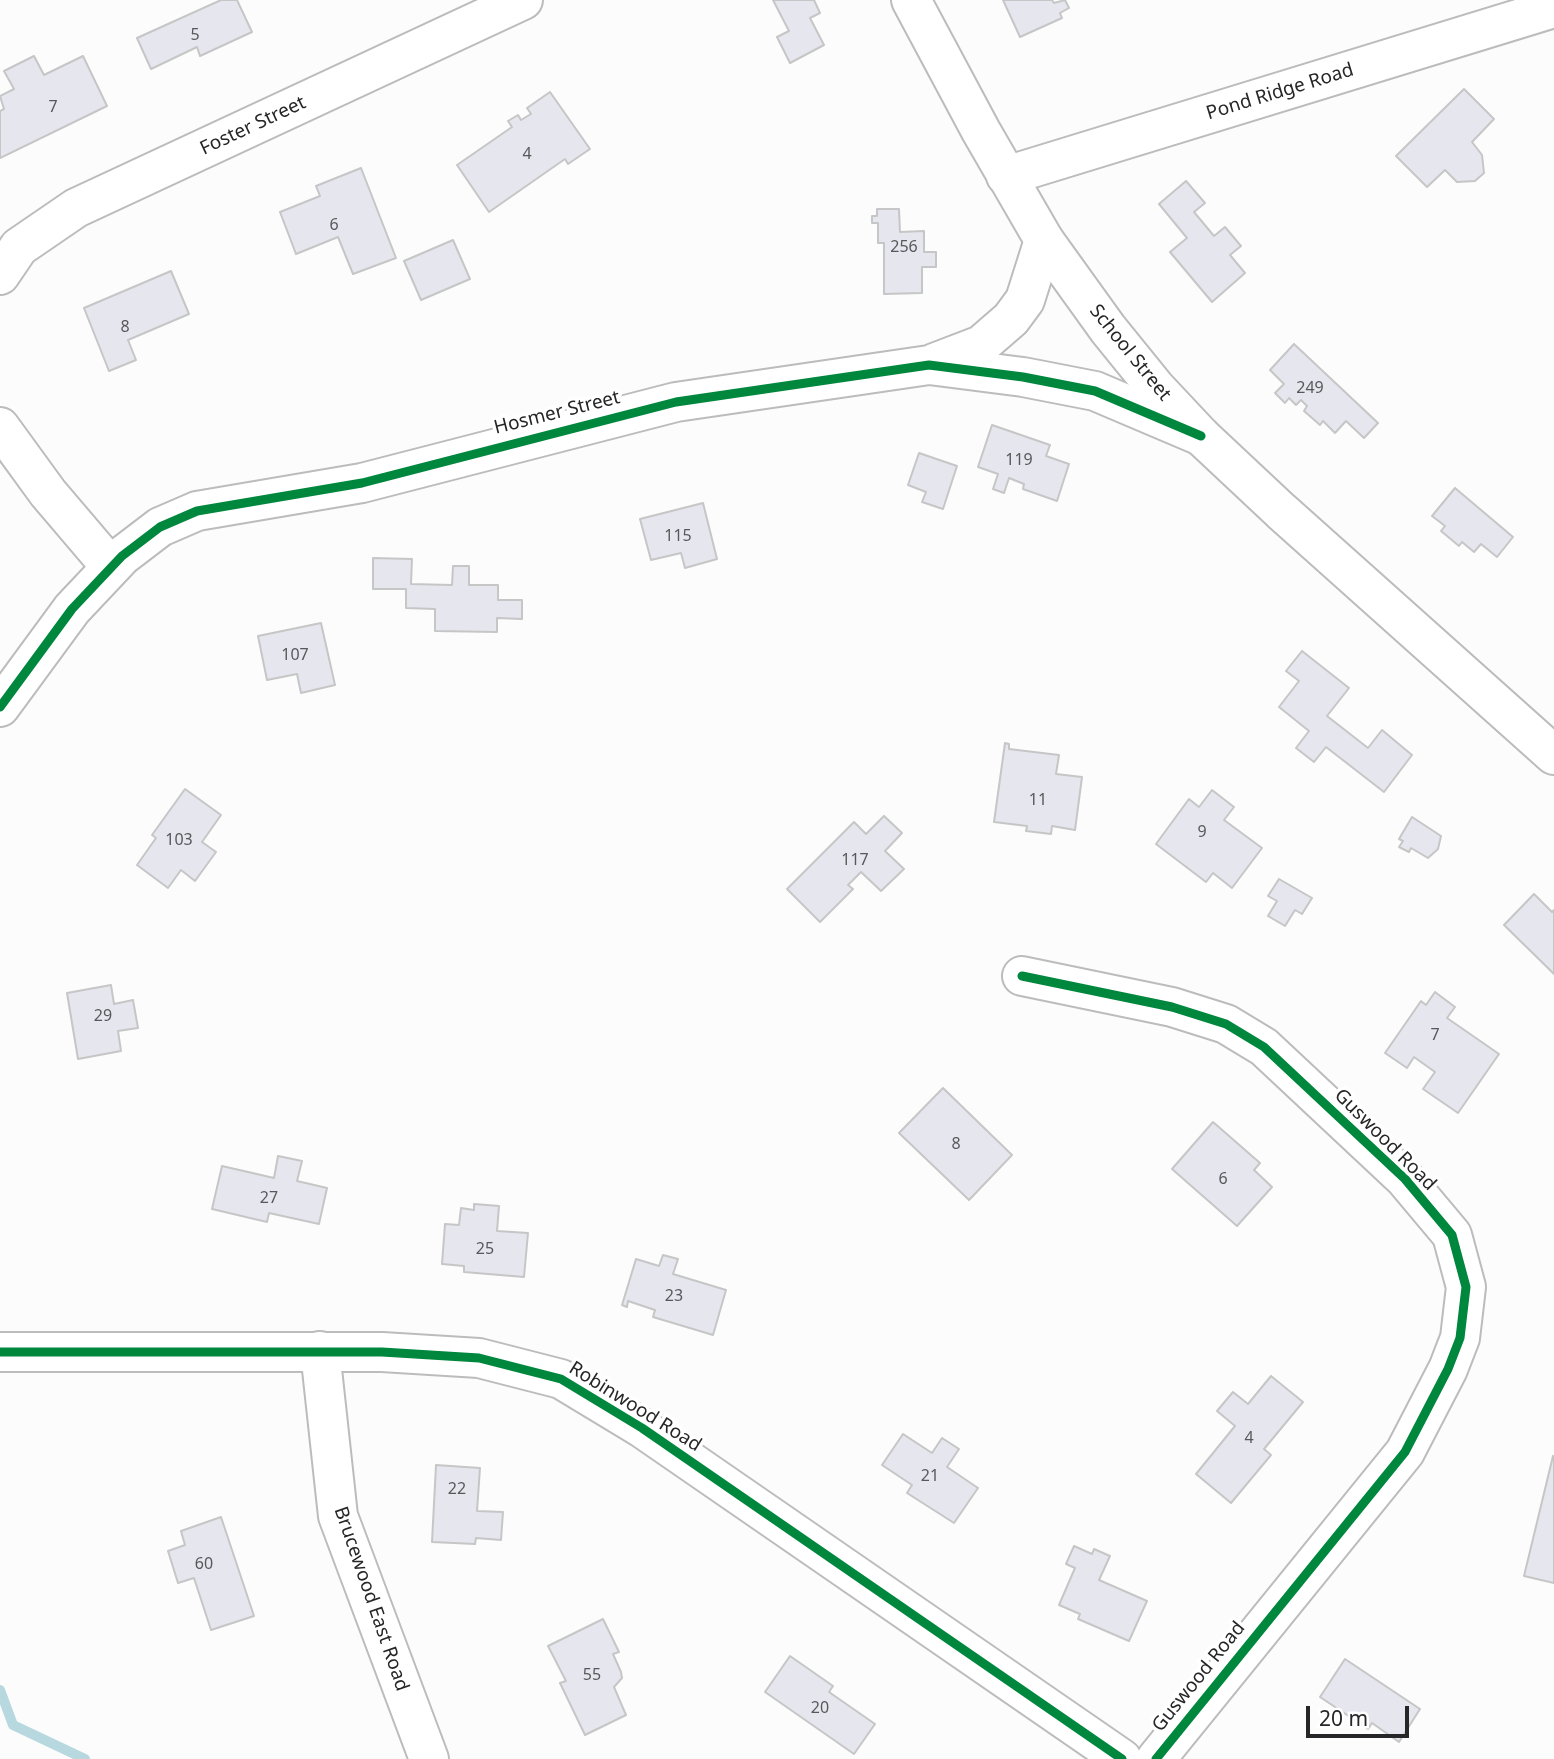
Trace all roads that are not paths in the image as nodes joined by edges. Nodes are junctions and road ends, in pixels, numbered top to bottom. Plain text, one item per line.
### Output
1 (523, 0) edge
2 (911, 0) edge
3 (1554, 8) edge
4 (1006, 176) junction
5 (1044, 240) junction
6 (0, 275) edge
7 (929, 365) junction
8 (0, 427) edge
9 (1201, 436) junction
10 (111, 567) junction
11 (0, 707) edge
12 (1554, 755) edge
13 (1022, 976) dead end
14 (320, 1351) junction
15 (0, 1352) edge
16 (429, 1759) edge
17 (1122, 1759) edge
18 (1156, 1759) edge

1 - 6 street, Foster Street
2 - 4 street, School Street
3 - 4 street, Pond Ridge Road
4 - 5 street, School Street
5 - 7 street, Hosmer Street
5 - 9 street, School Street
7 - 9 street, Hosmer Street
7 - 10 street, Hosmer Street
8 - 10 street
9 - 12 street, School Street
10 - 11 street, Hosmer Street
13 - 18 street, Guswood Road
14 - 15 street, Robinwood Road
14 - 16 street, Brucewood East Road
14 - 17 street, Robinwood Road

